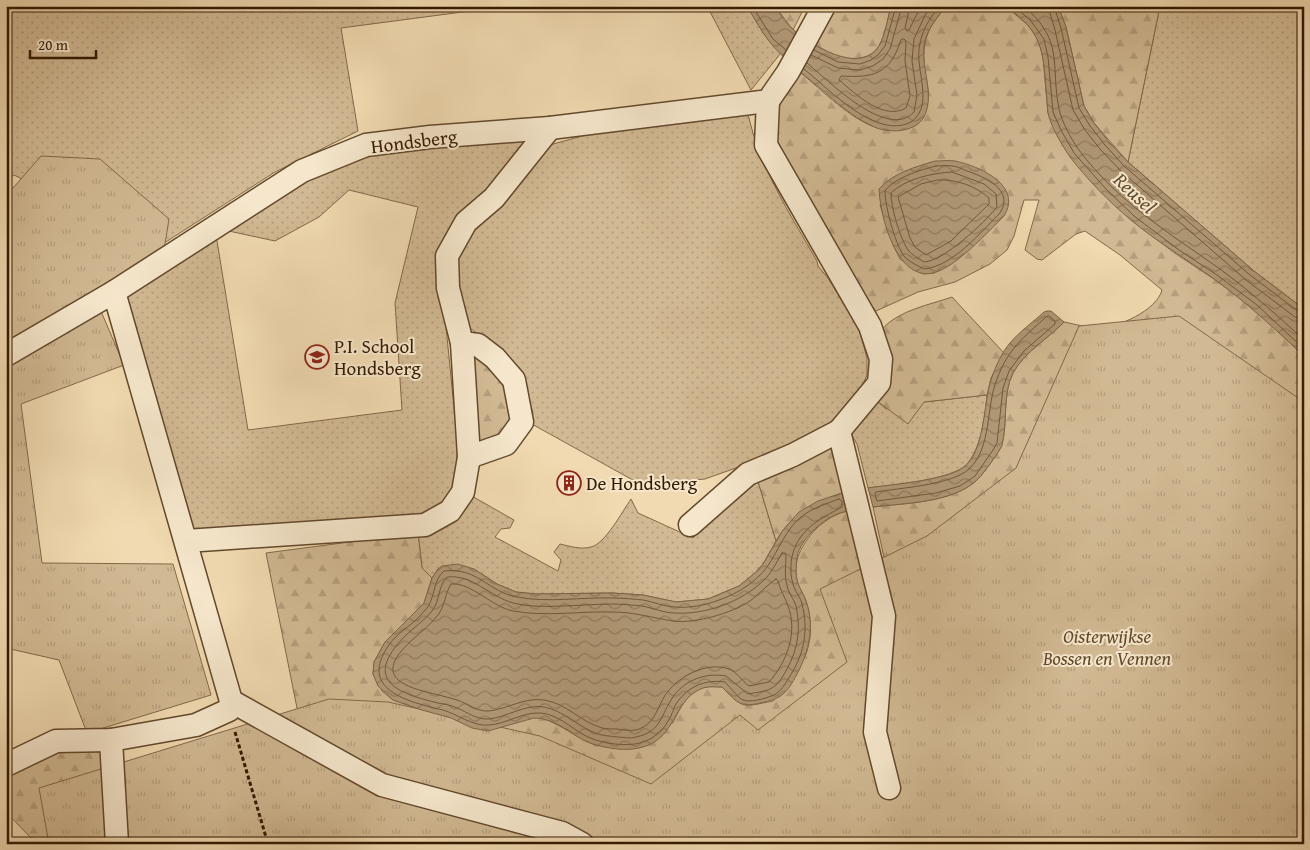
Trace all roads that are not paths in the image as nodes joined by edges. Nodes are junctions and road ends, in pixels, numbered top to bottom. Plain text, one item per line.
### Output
1 (820, 14) edge
2 (768, 100) junction
3 (550, 128) junction
4 (114, 292) junction
5 (462, 343) junction
6 (6, 355) edge
7 (839, 431) junction
8 (468, 457) junction
9 (690, 524) dead end
10 (186, 541) junction
11 (230, 705) junction
12 (111, 740) junction
13 (6, 765) edge
14 (889, 788) dead end
15 (117, 844) edge
16 (582, 844) edge

1 - 2 street
2 - 3 street, Hondsberg
2 - 7 street
3 - 4 street, Hondsberg
3 - 5 street
4 - 6 street, Hondsberg
4 - 10 street
5 - 8 street
5 - 8 street
7 - 9 street
7 - 14 street
8 - 10 street
10 - 11 street
11 - 12 street
11 - 16 street
12 - 13 street
12 - 15 street

